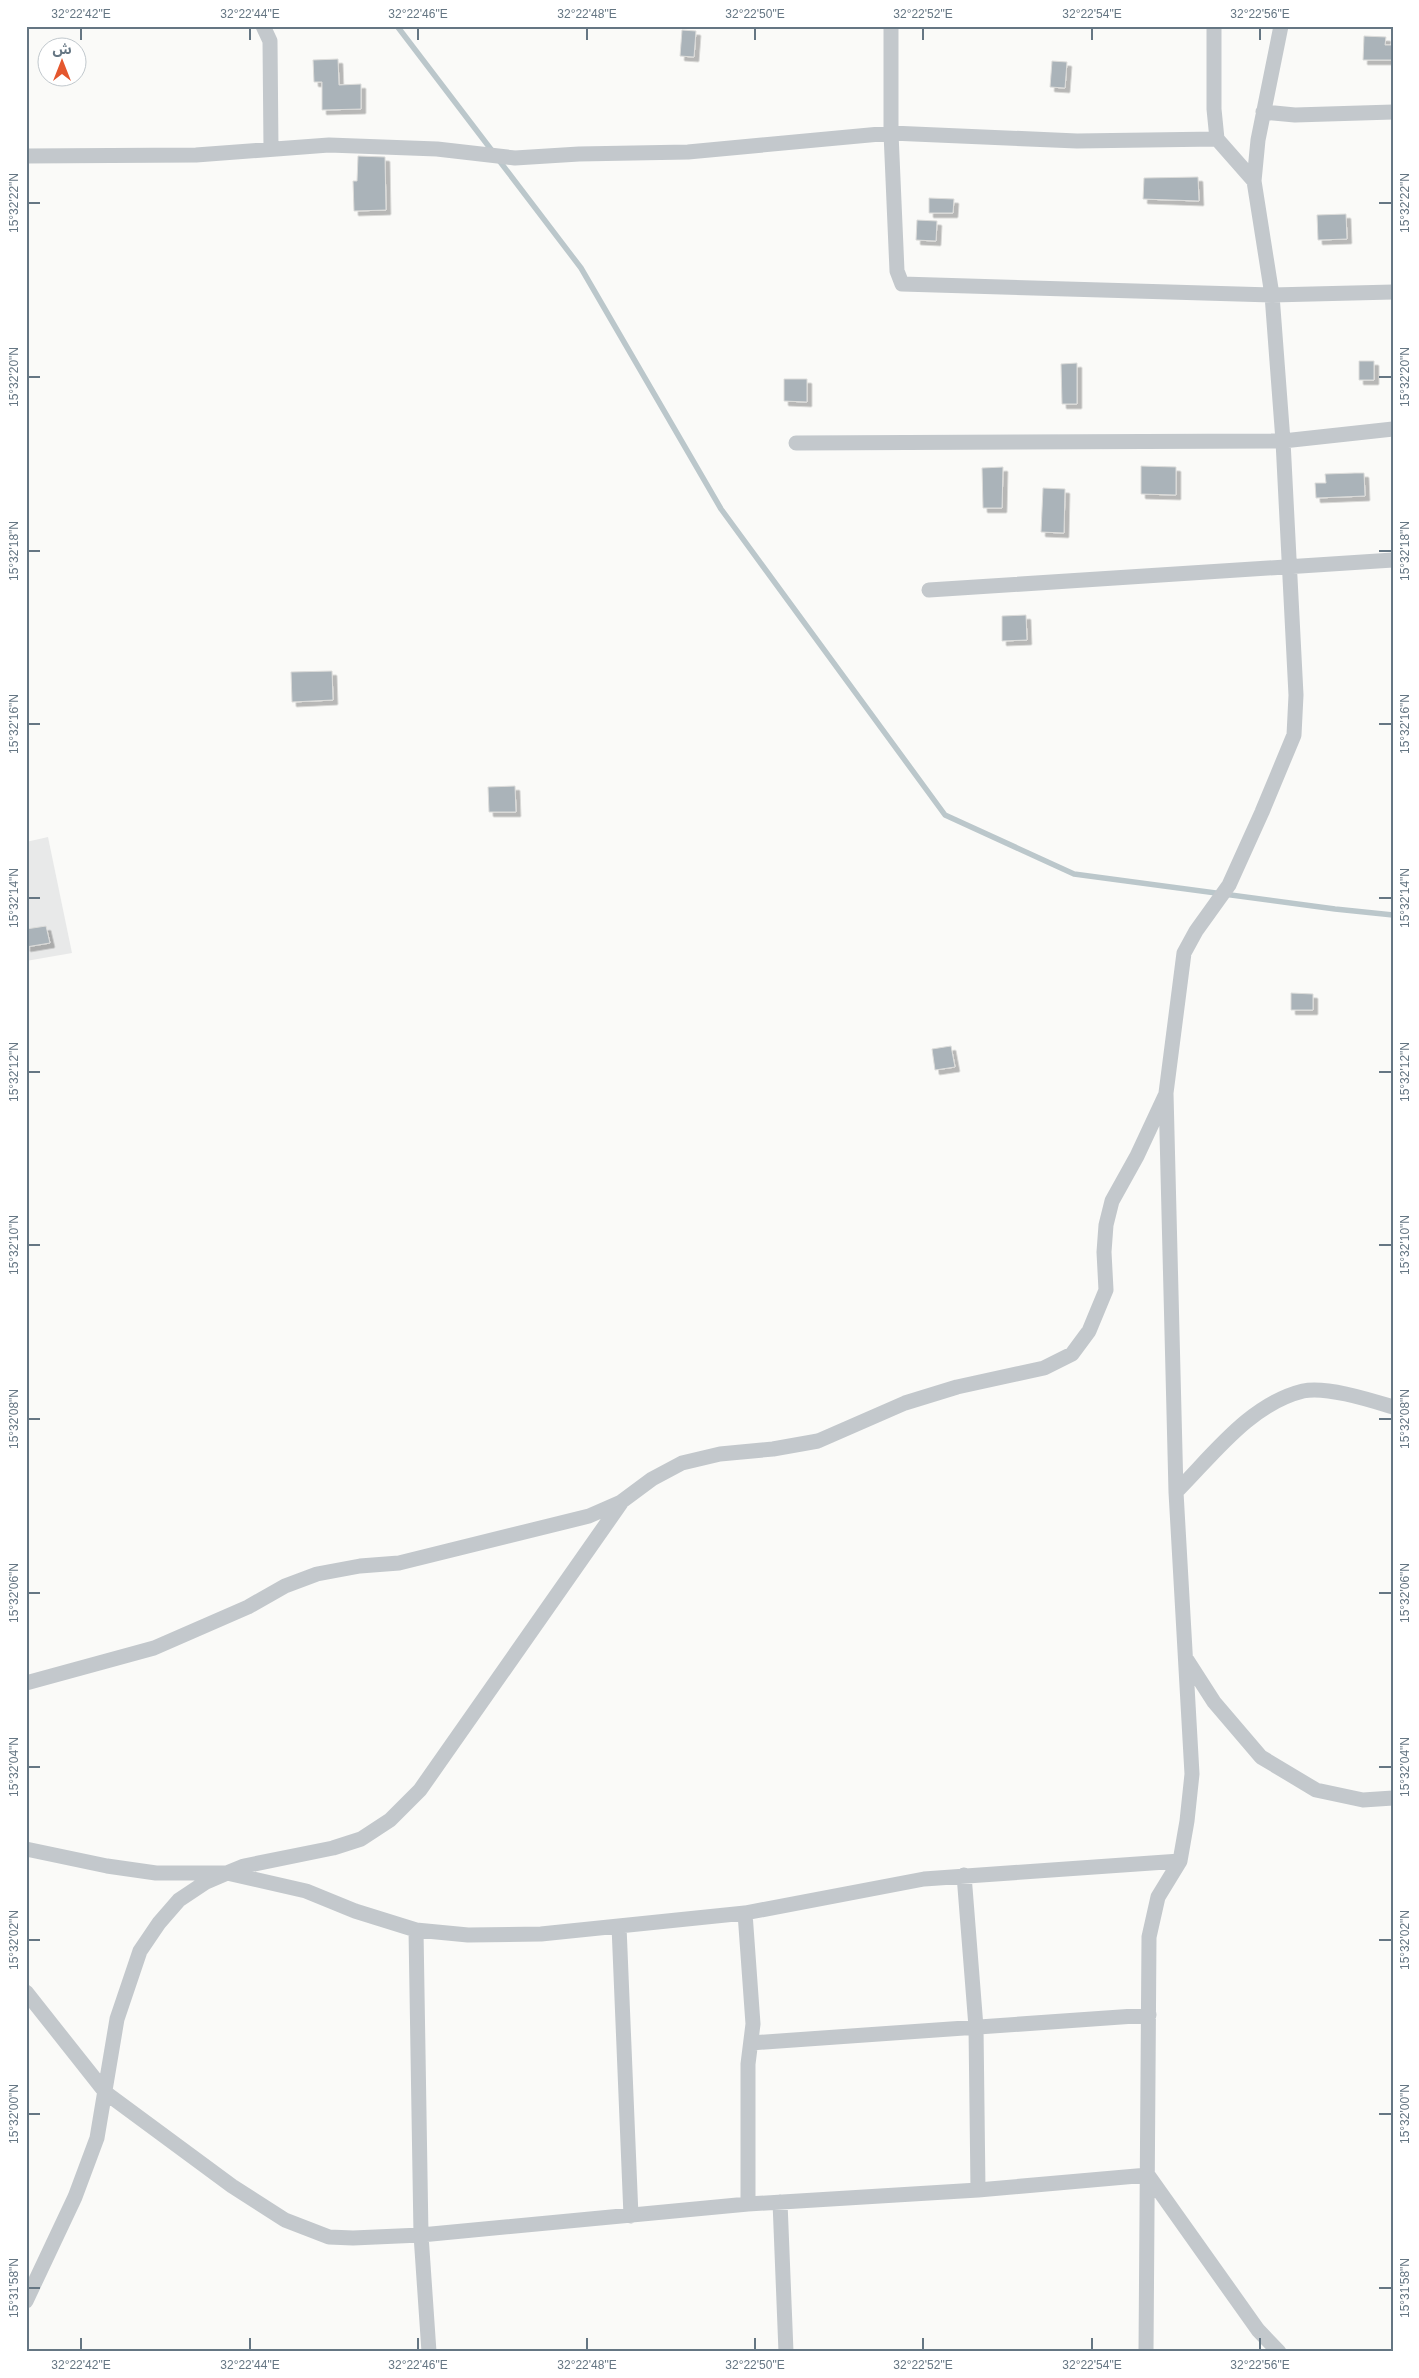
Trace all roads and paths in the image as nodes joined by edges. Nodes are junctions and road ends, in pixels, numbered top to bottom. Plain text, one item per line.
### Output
1 (263, 26) edge
2 (891, 26) edge
3 (1214, 26) edge
4 (1281, 26) edge
5 (1263, 112) junction
6 (1393, 112) edge
7 (891, 133) junction
8 (1217, 139) junction
9 (271, 149) junction
10 (26, 156) edge
11 (1254, 182) junction
12 (1393, 292) edge
13 (1272, 295) junction
14 (1393, 429) edge
15 (1284, 441) junction
16 (796, 443) dead end
17 (1393, 560) edge
18 (1288, 568) junction
19 (929, 590) dead end
20 (1166, 1093) junction
21 (1393, 1407) edge
22 (1176, 1492) junction
23 (622, 1502) junction
24 (1186, 1659) junction
25 (26, 1682) edge
26 (1393, 1798) edge
27 (26, 1849) edge
28 (1180, 1860) junction
29 (227, 1873) junction
30 (964, 1875) junction
31 (745, 1913) junction
32 (619, 1926) junction
33 (416, 1930) junction
34 (26, 1992) edge
35 (1149, 2015) junction
36 (976, 2027) junction
37 (751, 2042) junction
38 (106, 2093) junction
39 (1148, 2175) junction
40 (978, 2190) junction
41 (780, 2202) junction
42 (748, 2204) junction
43 (631, 2216) junction
44 (421, 2235) junction
45 (26, 2302) edge
46 (429, 2352) edge
47 (786, 2352) edge
48 (1146, 2352) edge
49 (1279, 2352) edge

1 - 9 street
2 - 7 street
3 - 8 street
4 - 5 street
5 - 6 street
5 - 11 street
7 - 8 street
7 - 9 street
7 - 13 street
8 - 11 street
9 - 10 street
11 - 13 street
12 - 13 street
13 - 15 street
14 - 15 street
15 - 16 street
15 - 18 street
17 - 18 street
18 - 19 street
18 - 20 street
20 - 22 street
20 - 23 street
21 - 22 street
22 - 24 street
23 - 25 street
23 - 29 street
24 - 26 street
24 - 28 street
27 - 29 street
28 - 30 street
28 - 35 street
29 - 33 street
29 - 38 street
30 - 31 street
30 - 36 street
31 - 32 street
31 - 37 street
32 - 33 street
32 - 43 street
33 - 44 street
34 - 38 street
35 - 36 street
35 - 39 street
36 - 37 street
36 - 40 street
37 - 42 street
38 - 44 street
38 - 45 street
39 - 40 street
39 - 48 street
39 - 49 street
40 - 41 street
41 - 42 street
41 - 47 street
42 - 43 street
43 - 44 street
44 - 46 street

